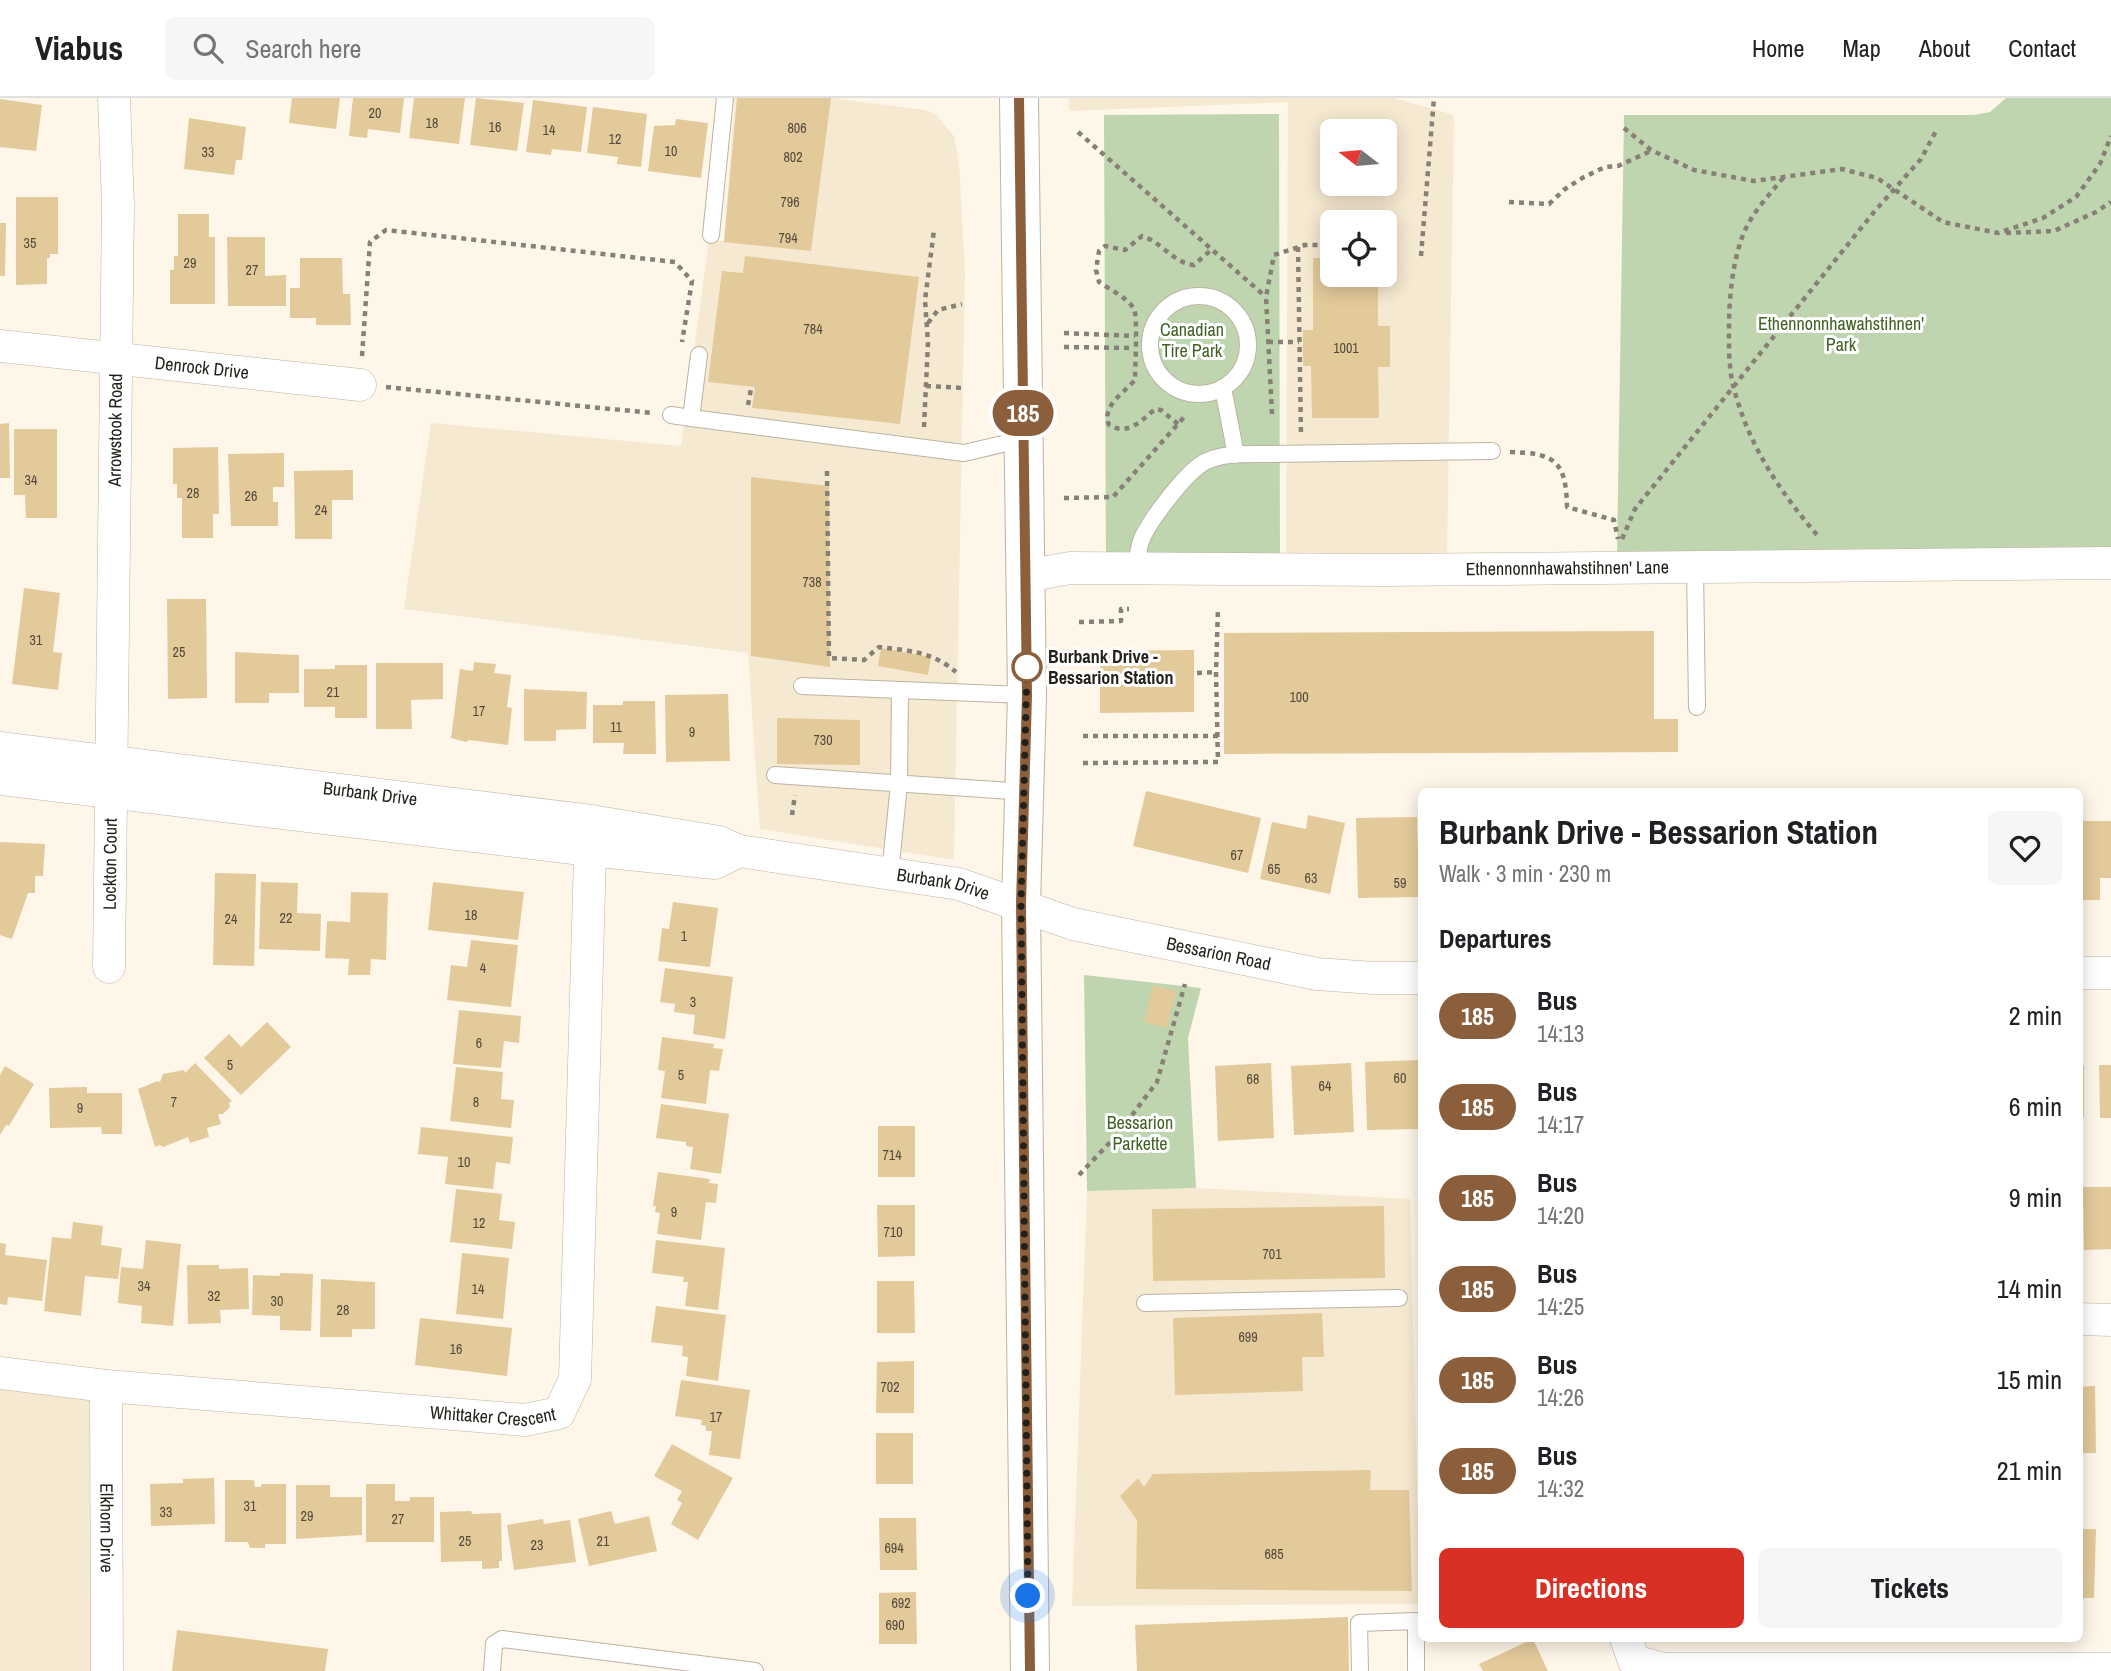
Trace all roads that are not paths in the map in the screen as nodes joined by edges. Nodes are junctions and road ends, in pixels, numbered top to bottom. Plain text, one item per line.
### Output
1 (114, 98) edge
2 (725, 98) edge
3 (1019, 98) edge
4 (711, 235) dead end
5 (0, 346) edge
6 (699, 355) dead end
7 (115, 360) junction
8 (360, 385) road end
9 (1223, 388) junction
10 (671, 415) road end
11 (691, 418) junction
12 (1024, 439) junction
13 (1492, 451) road end
14 (1236, 455) junction
15 (2111, 563) edge
16 (1695, 567) junction
17 (1137, 568) junction
18 (1026, 576) junction
19 (802, 686) dead end
20 (900, 690) junction
21 (1027, 695) junction
22 (1698, 707) dead end
23 (0, 748) edge
24 (775, 775) dead end
25 (109, 776) junction
26 (0, 779) edge
27 (899, 784) junction
28 (1024, 792) junction
29 (590, 836) junction
30 (890, 874) junction
31 (1021, 904) junction
32 (109, 967) dead end
33 (2083, 973) edge
34 (2111, 973) edge
35 (1418, 978) edge
36 (1399, 1298) dead end
37 (1145, 1303) dead end
38 (2083, 1320) edge
39 (2111, 1320) edge
40 (0, 1373) edge
41 (106, 1385) junction
42 (1627, 1642) edge
43 (638, 1664) edge
44 (2111, 1670) edge
45 (107, 1671) edge
46 (492, 1671) edge
47 (755, 1671) edge
48 (1030, 1671) edge
49 (1360, 1671) edge
50 (1416, 1671) edge

1 - 7 street, Arrowstook Road
2 - 4 lane
3 - 12 main road
5 - 7 street, Denrock Drive
6 - 11 lane
7 - 8 street, Denrock Drive
7 - 25 street, Arrowstook Road
9 - 9 lane
9 - 14 lane
10 - 11 lane
11 - 12 lane
12 - 18 main road
13 - 14 lane
14 - 17 lane
15 - 16 street, Ethennonnhawahstihnen' Lane
16 - 17 street, Ethennonnhawahstihnen' Lane
16 - 22 lane
17 - 18 street, Ethennonnhawahstihnen' Lane
18 - 21 main road
19 - 20 lane
20 - 21 lane
20 - 27 lane
21 - 28 main road
23 - 25 street, Burbank Drive
24 - 27 lane
25 - 26 street, Burbank Drive
25 - 29 street, Burbank Drive
25 - 32 street, Lockton Court
27 - 28 lane
27 - 30 lane
28 - 31 main road
29 - 30 street, Burbank Drive
29 - 41 street, Whittaker Crescent
30 - 31 street, Burbank Drive
31 - 35 street, Bessarion Road
31 - 48 main road
33 - 34 street
36 - 37 lane
38 - 39 street
40 - 41 street, Whittaker Crescent
41 - 45 street, Elkhorn Drive
42 - 44 street
43 - 46 lane
43 - 47 lane
49 - 50 lane

